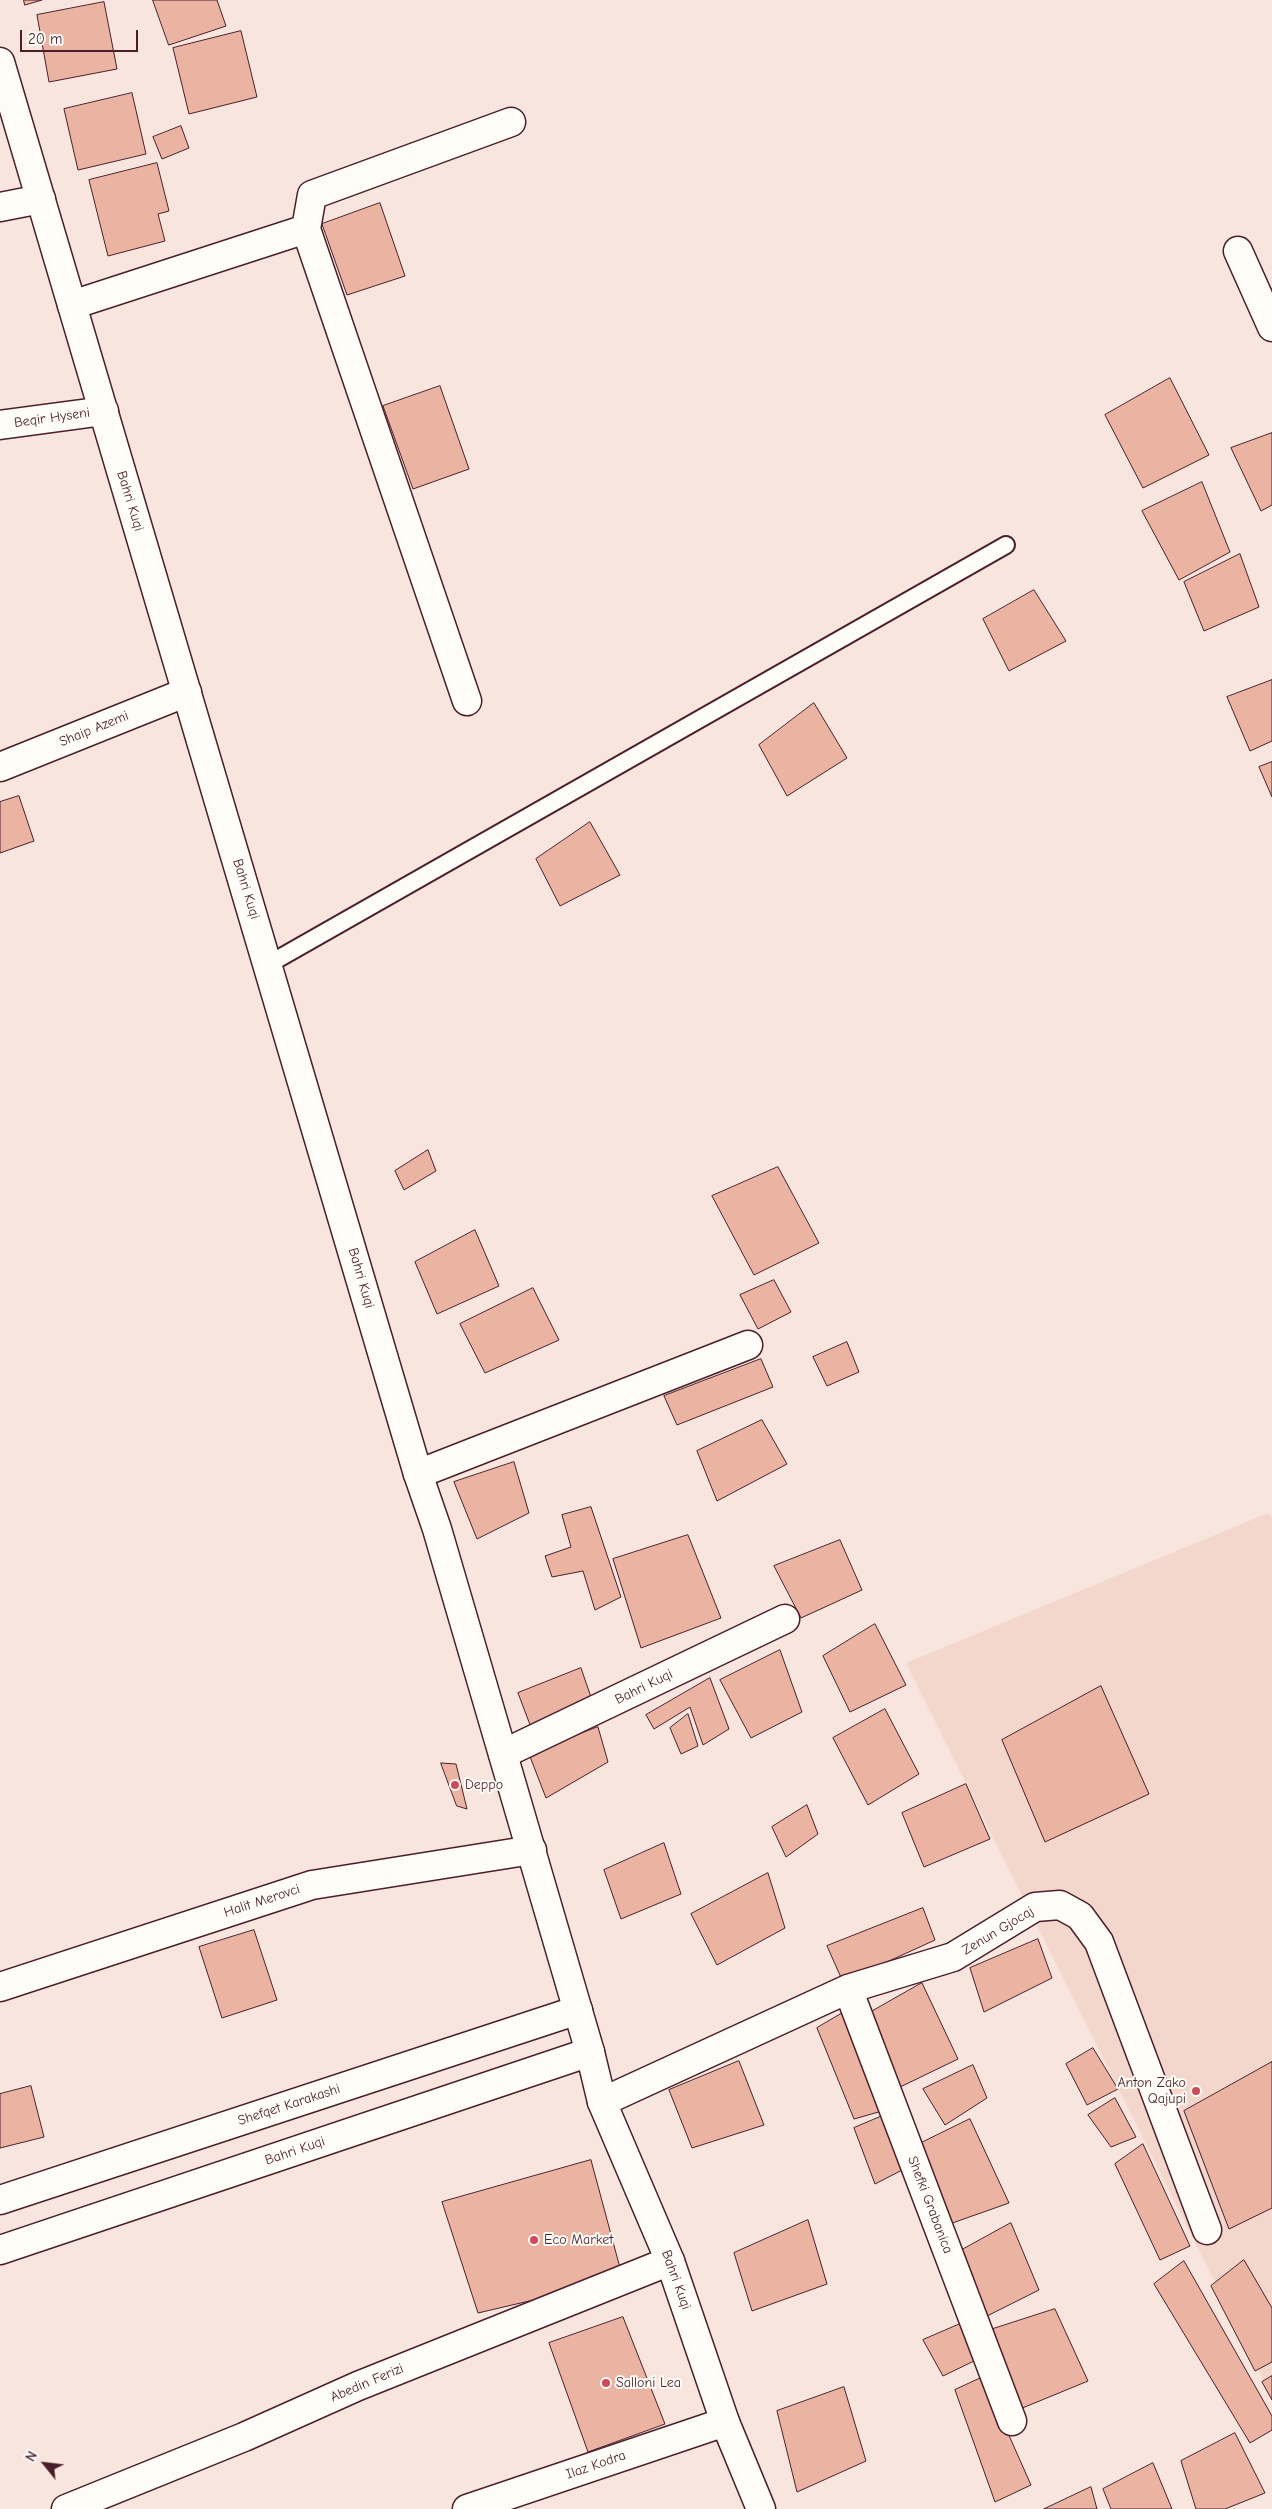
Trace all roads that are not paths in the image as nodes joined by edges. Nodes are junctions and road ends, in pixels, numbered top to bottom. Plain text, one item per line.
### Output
1 (0, 62) edge
2 (511, 122) dead end
3 (41, 199) junction
4 (0, 208) edge
5 (306, 229) junction
6 (1238, 251) dead end
7 (72, 305) junction
8 (1272, 327) edge
9 (104, 411) junction
10 (0, 425) edge
11 (1006, 545) dead end
12 (188, 692) junction
13 (467, 701) dead end
14 (0, 767) edge
15 (269, 964) junction
16 (748, 1345) dead end
17 (418, 1474) junction
18 (785, 1619) dead end
19 (503, 1754) junction
20 (532, 1850) junction
21 (0, 1987) edge
22 (848, 1989) junction
23 (578, 2010) junction
24 (590, 2052) junction
25 (602, 2102) junction
26 (0, 2200) edge
27 (1207, 2230) dead end
28 (0, 2250) edge
29 (670, 2260) junction
30 (1012, 2421) dead end
31 (724, 2422) junction
32 (66, 2509) edge
33 (468, 2509) edge
34 (761, 2509) edge

1 - 3 street, Bahri Kuqi
2 - 5 street
3 - 4 street
3 - 7 street, Bahri Kuqi
5 - 7 street
5 - 13 street
6 - 8 street
7 - 9 street, Bahri Kuqi
9 - 10 street, Beqir Hyseni
9 - 12 street, Bahri Kuqi
11 - 15 lane
12 - 14 street, Shaip Azemi
12 - 15 street, Bahri Kuqi
15 - 17 street, Bahri Kuqi
16 - 17 street
17 - 19 street, Bahri Kuqi
18 - 19 street, Bahri Kuqi
19 - 20 street, Bahri Kuqi
20 - 21 street, Halit Merovci
20 - 23 street, Bahri Kuqi
22 - 25 street, Zenun Gjocaj
22 - 27 street, Zenun Gjocaj
22 - 30 street, Shefki Grabanica
23 - 24 street, Bahri Kuqi
23 - 26 street, Shefqet Karakashi
24 - 25 street, Bahri Kuqi
24 - 28 street, Bahri Kuqi
25 - 29 street, Bahri Kuqi
29 - 31 street, Bahri Kuqi
29 - 32 street, Abedin Ferizi
31 - 33 street, Ilaz Kodra
31 - 34 street, Bahri Kuqi

